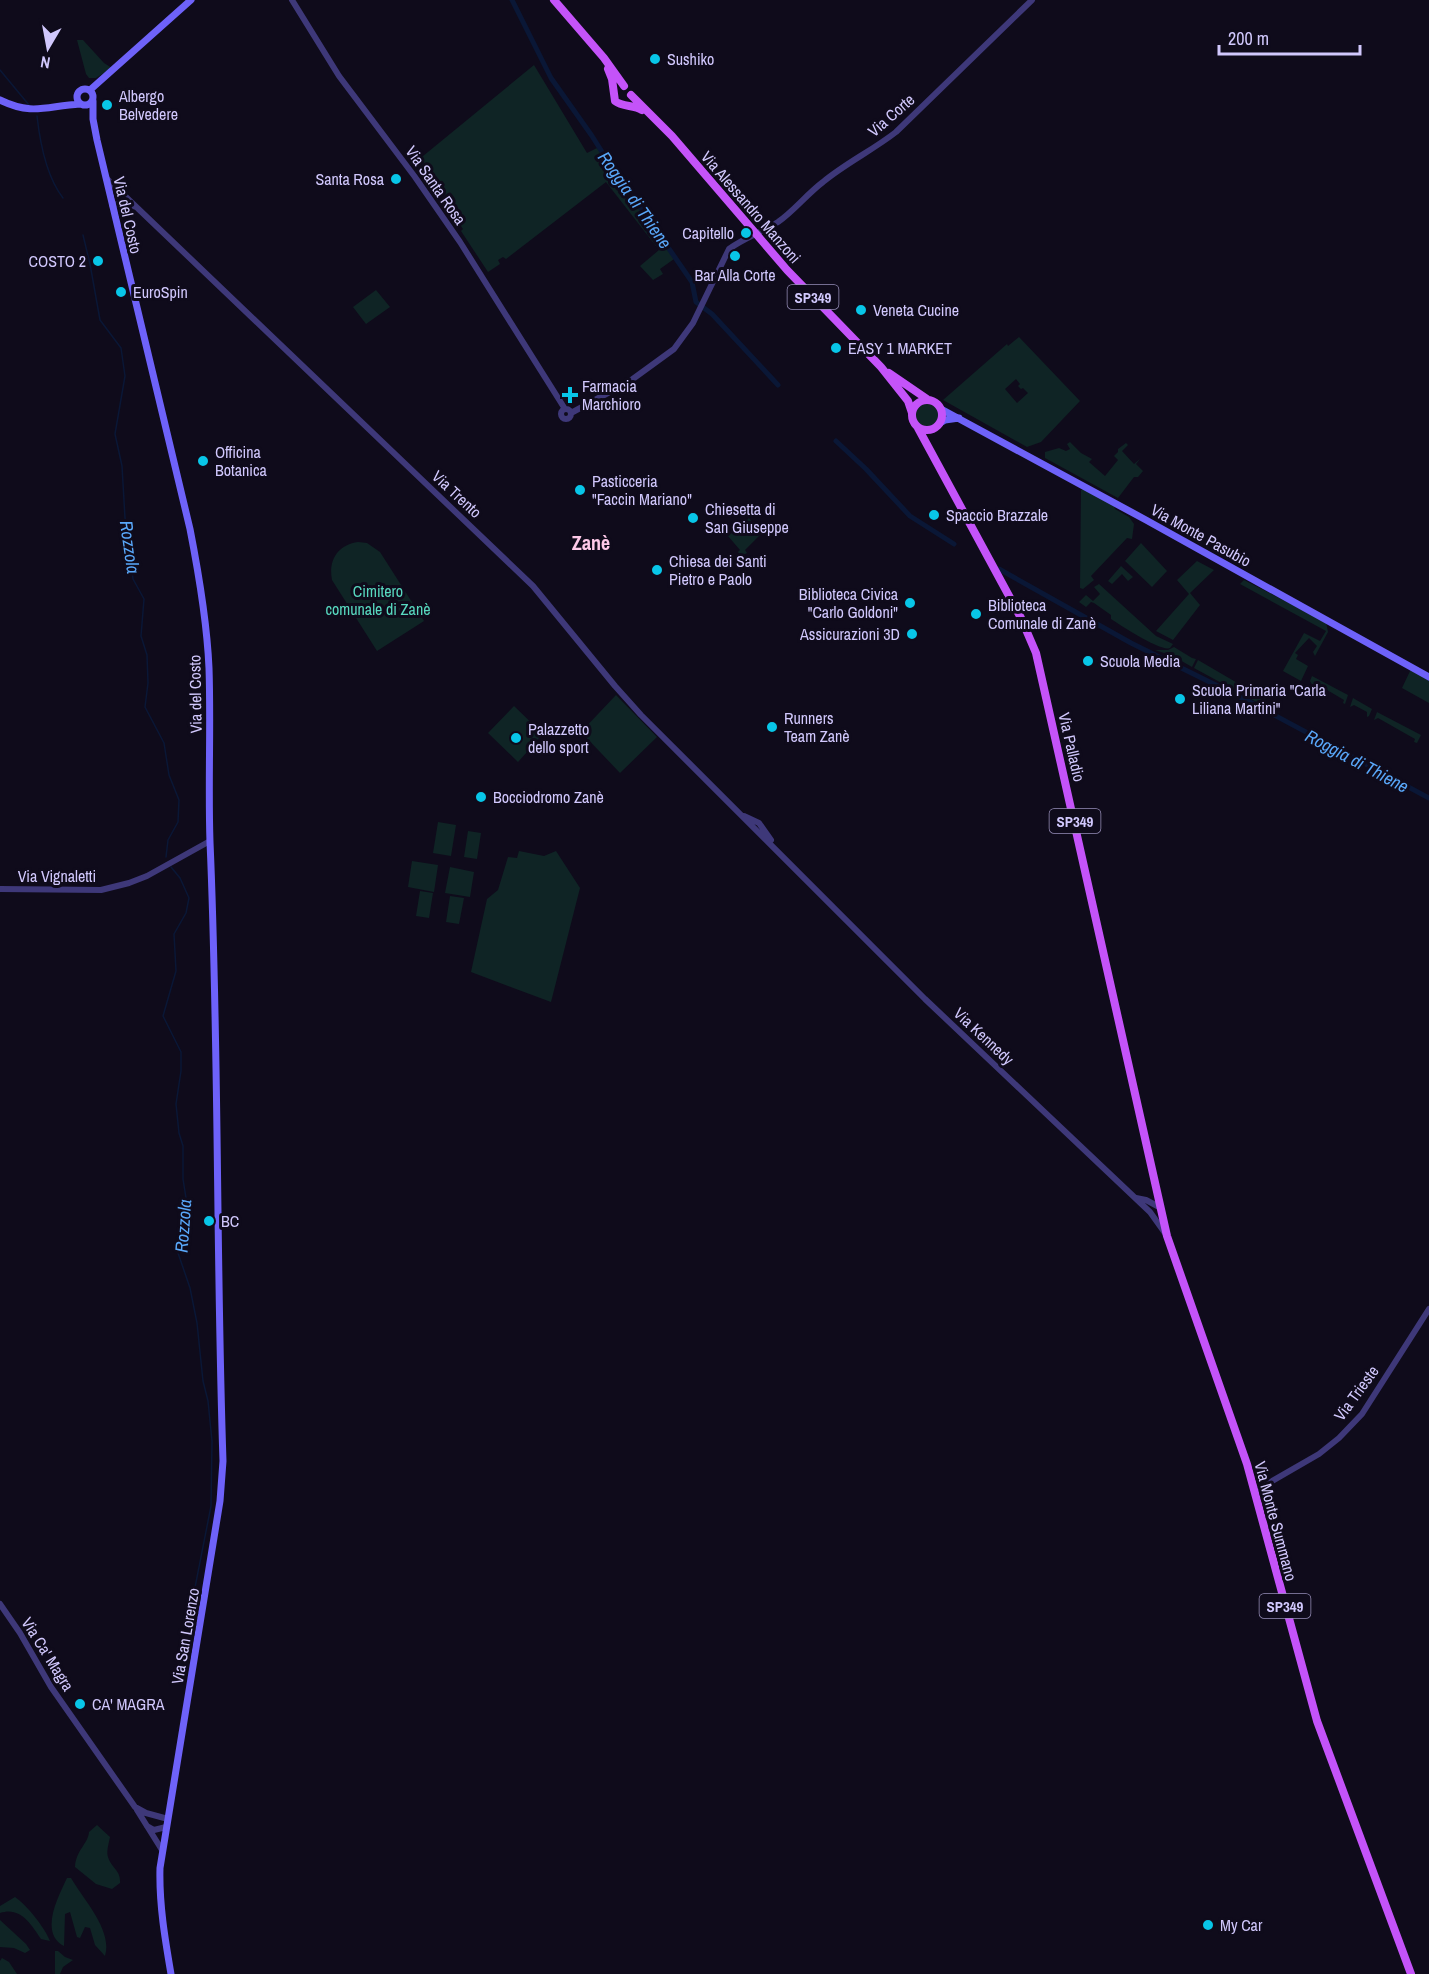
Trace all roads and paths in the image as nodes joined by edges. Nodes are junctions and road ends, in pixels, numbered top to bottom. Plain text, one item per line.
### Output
1 (191, 0) edge
2 (292, 0) edge
3 (554, 0) edge
4 (1032, 0) edge
5 (604, 58) junction
6 (106, 76) junction
7 (624, 86) junction
8 (90, 90) junction
9 (613, 92) junction
10 (77, 94) junction
11 (631, 95) junction
12 (93, 99) junction
13 (0, 100) edge
14 (624, 104) junction
15 (63, 105) junction
16 (82, 105) junction
17 (652, 115) junction
18 (93, 119) junction
19 (106, 178) junction
20 (123, 193) junction
21 (110, 196) junction
22 (112, 204) junction
23 (139, 209) junction
24 (755, 234) junction
25 (892, 377) junction
26 (913, 390) junction
27 (903, 395) junction
28 (927, 399) junction
29 (941, 409) junction
30 (567, 411) joint
31 (912, 413) junction
32 (959, 418) junction
33 (937, 426) junction
34 (918, 428) junction
35 (933, 454) junction
36 (1429, 677) edge
37 (762, 832) joint
38 (210, 841) junction
39 (0, 889) edge
40 (1157, 1189) junction
41 (1135, 1198) junction
42 (1146, 1200) junction
43 (1161, 1209) junction
44 (1150, 1212) junction
45 (1167, 1236) junction
46 (219, 1300) joint
47 (1429, 1309) edge
48 (1255, 1491) junction
49 (0, 1604) edge
50 (135, 1807) junction
51 (168, 1819) junction
52 (145, 1823) junction
53 (166, 1827) junction
54 (162, 1850) junction
55 (171, 1974) edge
56 (1411, 1974) edge

1 - 6 main road
2 - 30 street, Via Santa Rosa
3 - 5 main road, Via Alessandro Manzoni
4 - 24 street, Via Corte
5 - 7 main road, Via Alessandro Manzoni
5 - 9 main road, Via Alessandro Manzoni
6 - 8 main road
6 - 12 main road
7 - 9 main road
7 - 11 main road, Via Alessandro Manzoni
8 - 10 main road
8 - 12 main road
9 - 14 main road, Via Alessandro Manzoni
10 - 15 main road
10 - 16 main road
11 - 14 main road
11 - 17 main road, Via Alessandro Manzoni / SP349
12 - 16 main road
12 - 18 main road, Via del Costo
13 - 15 main road
14 - 17 main road, Via Alessandro Manzoni / SP349
15 - 16 main road
16 - 18 main road
17 - 24 main road, Via Alessandro Manzoni / SP349
18 - 19 main road, Via del Costo
19 - 20 street, Via Trento
19 - 21 main road, Via del Costo
20 - 21 street
20 - 23 street, Via Trento
21 - 22 main road, Via del Costo
22 - 23 street
22 - 38 main road, Via del Costo
23 - 37 street, Via Trento
24 - 25 main road, Via Alessandro Manzoni / SP349
24 - 30 street, Via Corte
25 - 26 main road, Via Alessandro Manzoni / SP349
25 - 27 main road, Via Alessandro Manzoni / SP349
26 - 27 main road
26 - 28 main road, Via Alessandro Manzoni / SP349
27 - 31 main road, Via Alessandro Manzoni / SP349
28 - 29 main road, SP349
28 - 31 main road
29 - 32 main road, Via Monte Pasubio
29 - 33 main road
31 - 34 main road, SP349
32 - 33 main road
32 - 36 main road, Via Monte Pasubio
33 - 34 main road
33 - 35 main road
34 - 35 main road, SP349
35 - 40 main road, Via Palladio / SP349
37 - 41 street, Via Kennedy
38 - 39 street, Via Vignaletti
38 - 46 main road, Via del Costo
40 - 42 street
40 - 43 main road, Via Palladio / SP349
41 - 42 street
41 - 44 street, Via Kennedy
42 - 43 street
43 - 44 street
43 - 45 main road, Via Monte Summano / SP349
44 - 45 street, Via Kennedy
45 - 48 main road, Via Monte Summano / SP349
46 - 51 main road, Via San Lorenzo
47 - 48 street, Via Trieste
48 - 56 main road, Via Monte Summano / SP349
49 - 50 street, Via Ca' Magra
50 - 51 street
50 - 52 street, Via Ca' Magra
51 - 53 main road, Via San Lorenzo
52 - 53 street
52 - 54 street, Via Ca' Magra
53 - 54 main road, Via San Lorenzo
54 - 55 main road, Via San Lorenzo

